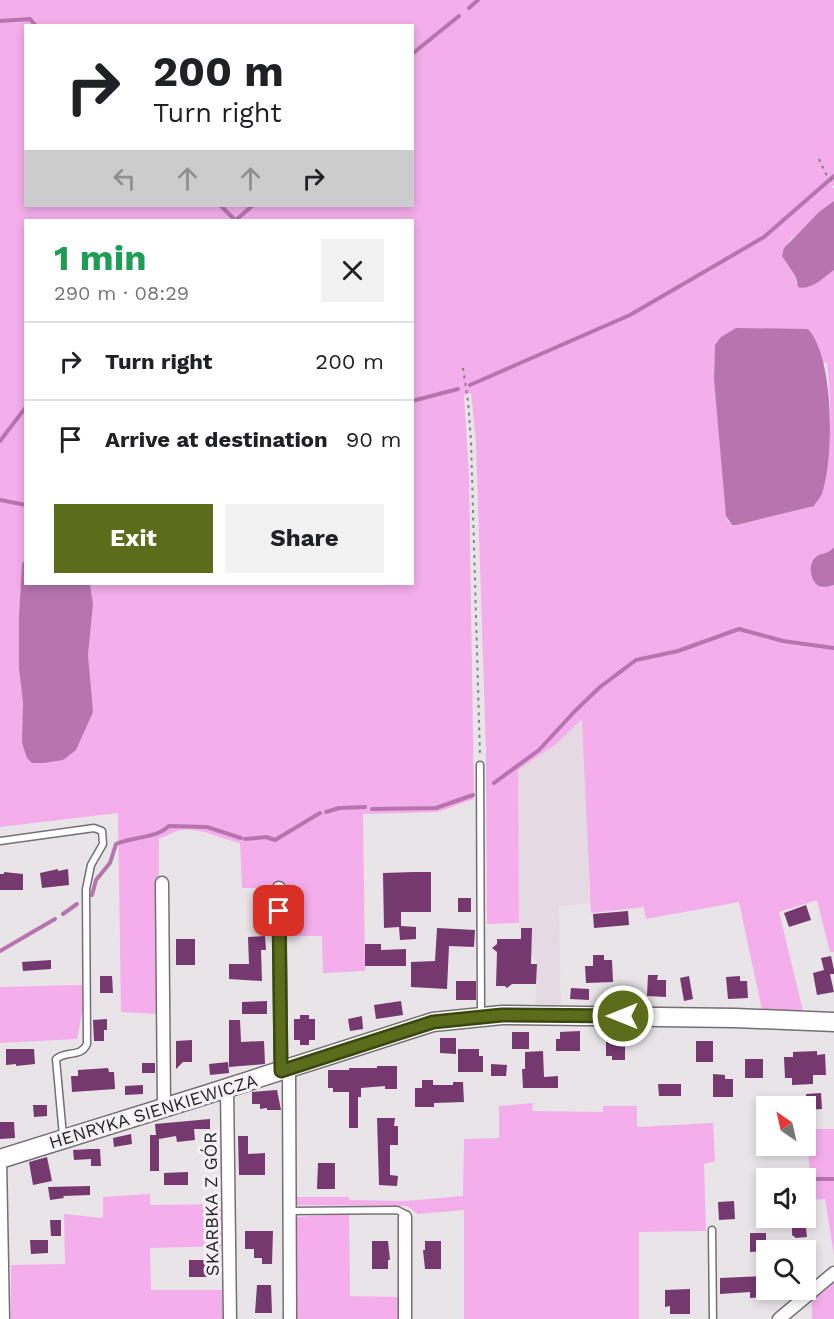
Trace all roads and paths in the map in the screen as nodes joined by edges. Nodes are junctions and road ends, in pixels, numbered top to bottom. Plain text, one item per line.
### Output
1 (819, 159) dead end
2 (834, 182) edge
3 (464, 368) dead end
4 (480, 765) joint
5 (0, 841) edge
6 (162, 884) dead end
7 (279, 888) dead end
8 (481, 1016) junction
9 (834, 1022) edge
10 (285, 1069) junction
11 (227, 1088) junction
12 (165, 1107) junction
13 (63, 1139) junction
14 (0, 1159) edge
15 (288, 1211) junction
16 (405, 1217) joint
17 (712, 1230) dead end
18 (834, 1273) edge
19 (3, 1319) edge
20 (230, 1319) edge
21 (290, 1319) edge
22 (405, 1319) edge
23 (713, 1319) edge
24 (779, 1319) edge

1 - 2 path
3 - 4 path
4 - 8 lane
5 - 13 lane
6 - 12 street
7 - 10 street
8 - 9 street, HENRYKA SIENKIEWICZA
8 - 10 street, HENRYKA SIENKIEWICZA
10 - 11 street, HENRYKA SIENKIEWICZA
10 - 15 street
11 - 12 street, HENRYKA SIENKIEWICZA
11 - 20 street, SKARBKA Z GÓR
12 - 13 street, HENRYKA SIENKIEWICZA
13 - 14 street, HENRYKA SIENKIEWICZA
14 - 19 street
15 - 16 lane
15 - 21 street
16 - 22 street
17 - 23 lane
18 - 24 street

